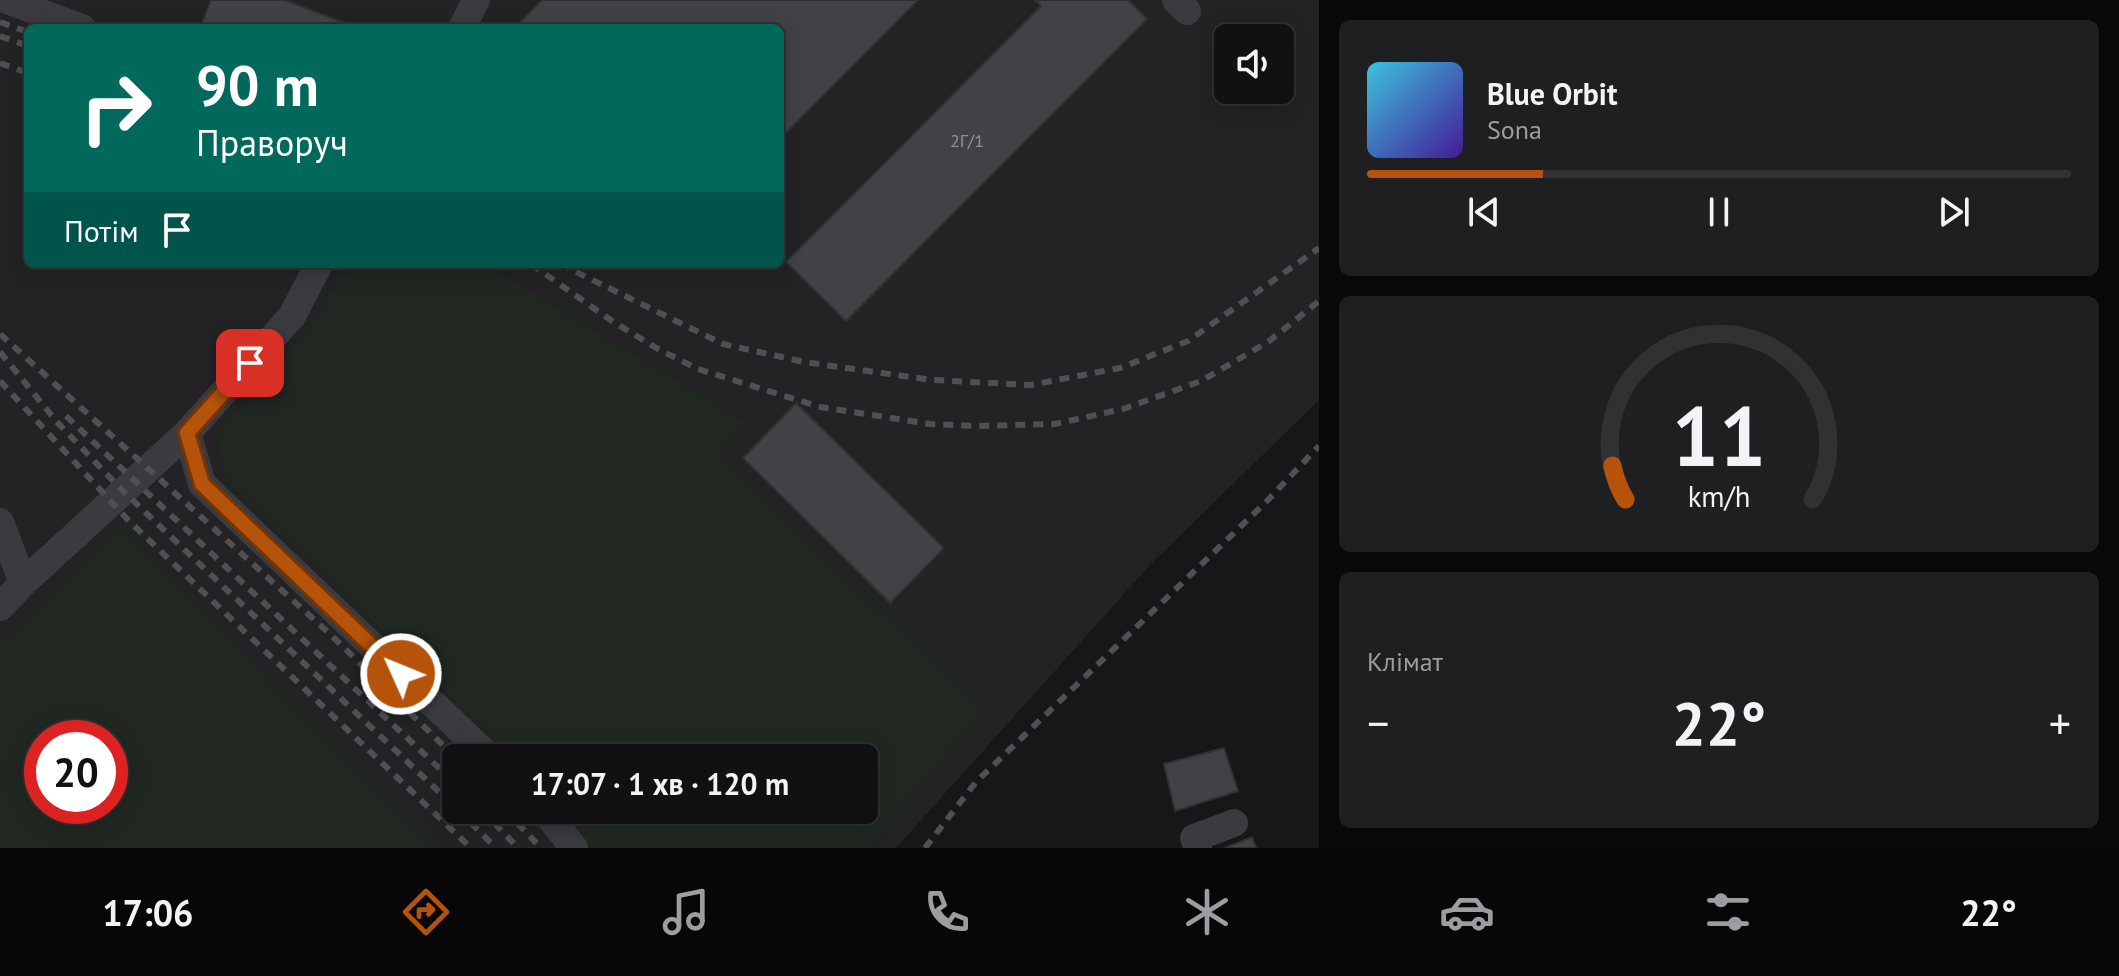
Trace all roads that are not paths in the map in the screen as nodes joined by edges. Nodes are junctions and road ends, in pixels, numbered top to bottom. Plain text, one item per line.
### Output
1 (7, 0) edge
2 (476, 0) edge
3 (71, 24) edge
4 (464, 24) edge
5 (317, 268) edge
6 (187, 433) junction
7 (0, 522) edge
8 (23, 583) junction
9 (0, 607) edge
10 (475, 744) edge
11 (1234, 823) dead end
12 (555, 824) edge
13 (574, 848) edge
14 (1198, 848) edge

1 - 3 street
2 - 4 street
5 - 6 street
6 - 8 street
6 - 10 street
7 - 8 street
8 - 9 street
11 - 14 street
12 - 13 street

